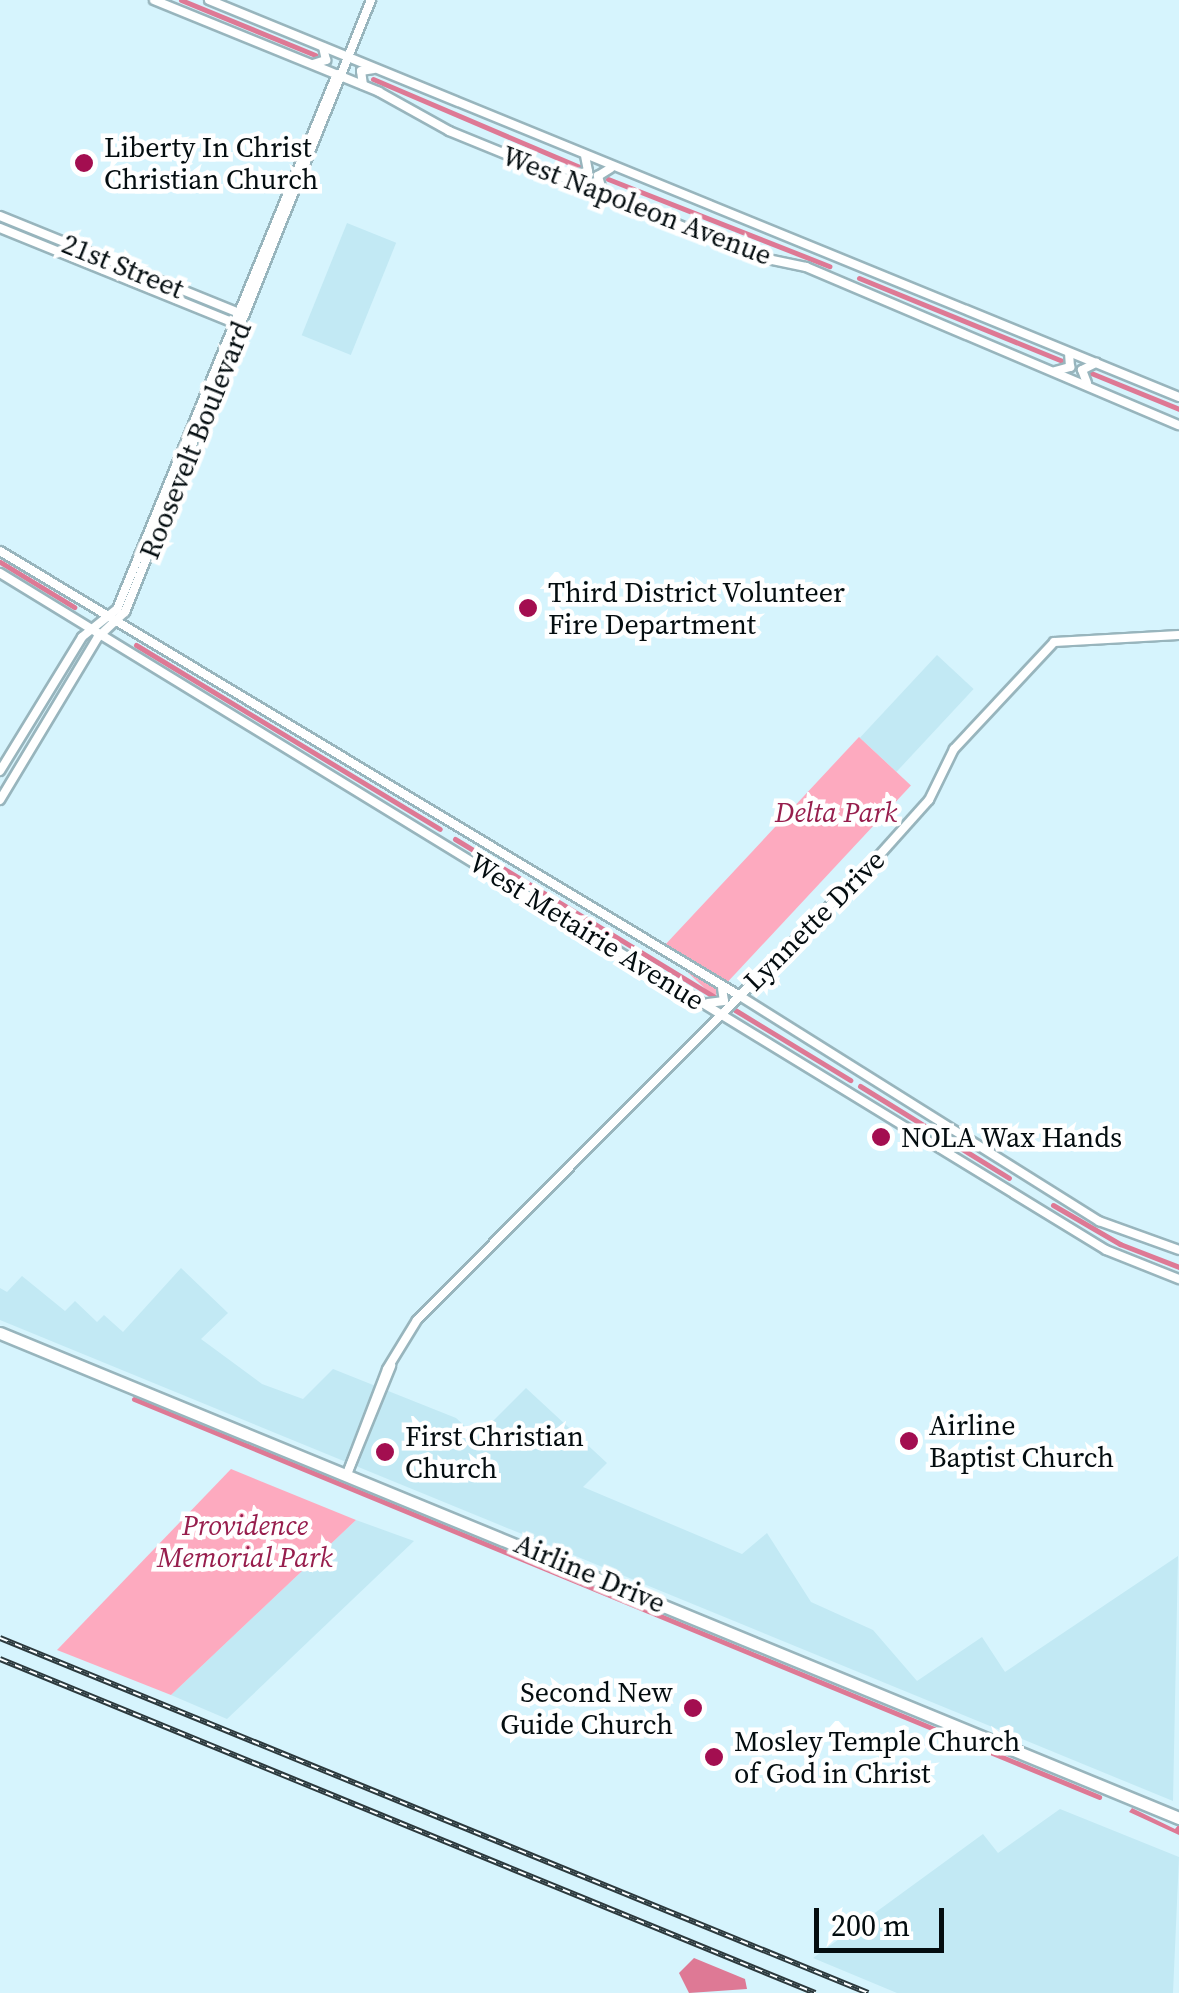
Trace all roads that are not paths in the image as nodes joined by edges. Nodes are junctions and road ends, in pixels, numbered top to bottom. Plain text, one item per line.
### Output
1 (154, 0) edge
2 (209, 0) edge
3 (371, 0) edge
4 (323, 47) junction
5 (348, 58) junction
6 (308, 63) junction
7 (378, 70) junction
8 (340, 76) junction
9 (363, 86) junction
10 (584, 154) junction
11 (620, 168) junction
12 (566, 177) junction
13 (603, 192) junction
14 (0, 216) edge
15 (0, 228) edge
16 (837, 258) junction
17 (864, 269) junction
18 (822, 274) junction
19 (857, 288) junction
20 (240, 319) junction
21 (1069, 352) junction
22 (1096, 363) junction
23 (1055, 372) junction
24 (1088, 385) junction
25 (1176, 396) edge
26 (1176, 423) edge
27 (0, 551) edge
28 (0, 573) edge
29 (81, 600) junction
30 (69, 615) junction
31 (114, 620) junction
32 (91, 628) junction
33 (133, 632) junction
34 (100, 634) junction
35 (1178, 635) edge
36 (122, 647) junction
37 (0, 771) edge
38 (0, 800) edge
39 (466, 834) junction
40 (453, 848) junction
41 (714, 981) junction
42 (740, 996) junction
43 (694, 998) junction
44 (720, 1012) junction
45 (1022, 1174) junction
46 (1009, 1188) junction
47 (1055, 1194) junction
48 (1039, 1206) junction
49 (1179, 1250) edge
50 (1177, 1278) edge
51 (0, 1330) edge
52 (348, 1470) junction
53 (1178, 1809) edge
54 (1178, 1817) edge

1 - 6 main road, West Napoleon Avenue
2 - 4 main road, West Napoleon Avenue
3 - 5 main road, Roosevelt Boulevard
4 - 5 main road, West Napoleon Avenue
4 - 6 main road
5 - 7 main road, West Napoleon Avenue
5 - 8 main road, Roosevelt Boulevard
6 - 8 main road, West Napoleon Avenue
7 - 9 main road
7 - 10 main road, West Napoleon Avenue
8 - 9 main road, West Napoleon Avenue
8 - 20 main road, Roosevelt Boulevard
9 - 12 main road, West Napoleon Avenue
10 - 11 main road, West Napoleon Avenue
10 - 12 main road
11 - 13 main road
11 - 16 main road, West Napoleon Avenue
12 - 13 main road, West Napoleon Avenue
13 - 18 main road, West Napoleon Avenue
14 - 20 main road, 21st Street
15 - 20 main road, 21st Street
16 - 17 main road, West Napoleon Avenue
16 - 18 main road
17 - 19 main road
17 - 21 main road, West Napoleon Avenue
18 - 19 main road, West Napoleon Avenue
19 - 23 main road, West Napoleon Avenue
20 - 31 main road, Roosevelt Boulevard
21 - 22 main road, West Napoleon Avenue
21 - 23 main road
22 - 24 main road
22 - 25 main road, West Napoleon Avenue
23 - 24 main road, West Napoleon Avenue
24 - 26 main road, West Napoleon Avenue
27 - 29 main road, West Metairie Avenue
28 - 30 main road, West Metairie Avenue
29 - 30 main road
29 - 31 main road, West Metairie Avenue
30 - 32 main road, West Metairie Avenue
31 - 32 main road
31 - 33 main road, West Metairie Avenue
31 - 34 main road
32 - 34 main road, West Metairie Avenue
32 - 37 main road
33 - 36 main road
33 - 39 main road, West Metairie Avenue
34 - 36 main road, West Metairie Avenue
34 - 38 main road
35 - 42 main road, Lynnette Drive
36 - 40 main road, West Metairie Avenue
39 - 40 main road
39 - 41 main road, West Metairie Avenue
40 - 43 main road, West Metairie Avenue
41 - 42 main road, West Metairie Avenue
41 - 43 main road
42 - 44 main road, Lynnette Drive
42 - 45 main road, West Metairie Avenue
43 - 44 main road, West Metairie Avenue
44 - 46 main road, West Metairie Avenue
44 - 52 main road, Lynnette Drive
45 - 46 main road
45 - 47 main road, West Metairie Avenue
46 - 48 main road, West Metairie Avenue
47 - 48 main road
47 - 49 main road, West Metairie Avenue
48 - 50 main road, West Metairie Avenue
51 - 52 highway, Airline Drive
52 - 53 highway, Airline Drive
52 - 54 highway, Airline Drive

